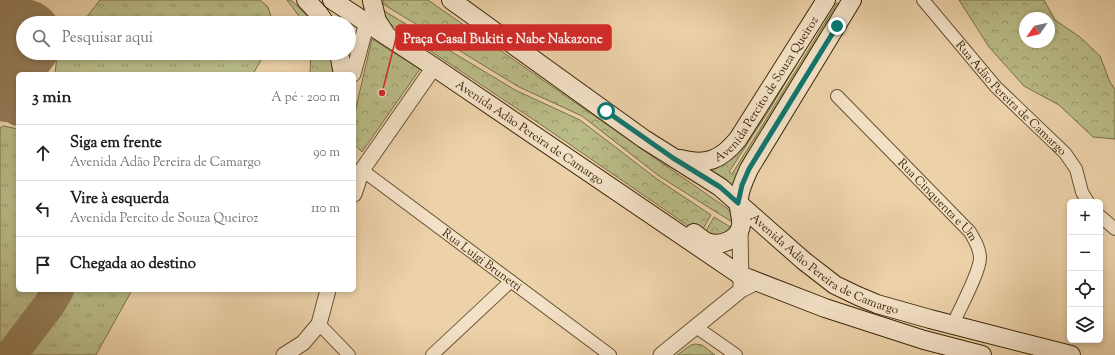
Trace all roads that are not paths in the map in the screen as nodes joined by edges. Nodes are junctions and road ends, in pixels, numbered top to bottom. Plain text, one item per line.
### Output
1 (306, 0) edge
2 (332, 0) edge
3 (372, 0) edge
4 (436, 0) edge
5 (451, 0) edge
6 (826, 0) edge
7 (852, 0) edge
8 (922, 0) edge
9 (320, 16) edge
10 (367, 22) junction
11 (392, 39) junction
12 (340, 60) edge
13 (541, 64) junction
14 (434, 67) junction
15 (343, 72) edge
16 (354, 72) edge
17 (458, 83) junction
18 (837, 96) dead end
19 (673, 158) junction
20 (357, 164) edge
21 (748, 173) junction
22 (356, 174) edge
23 (1086, 199) edge
24 (738, 203) junction
25 (1103, 219) edge
26 (759, 222) junction
27 (1115, 229) edge
28 (740, 231) junction
29 (511, 281) junction
30 (741, 282) junction
31 (327, 292) edge
32 (319, 324) junction
33 (952, 324) junction
34 (696, 327) junction
35 (284, 355) edge
36 (349, 355) edge
37 (432, 355) edge
38 (610, 355) edge
39 (661, 355) edge
40 (736, 355) edge
41 (982, 355) edge
42 (1072, 355) edge

1 - 9 main road
2 - 10 main road, Avenida Adão Pereira de Camargo
3 - 10 main road
3 - 11 main road
4 - 13 main road
5 - 13 main road, Avenida Adão Pereira de Camargo
6 - 19 main road, Avenida Percito de Souza Queiroz
7 - 21 main road, Avenida Percito de Souza Queiroz
8 - 23 street, Rua Adão Pereira de Camargo
10 - 11 main road, Avenida Adão Pereira de Camargo
10 - 16 street
11 - 14 main road, Avenida Adão Pereira de Camargo
12 - 15 main road
13 - 19 main road, Avenida Adão Pereira de Camargo
14 - 17 main road, Avenida Adão Pereira de Camargo
14 - 20 street
17 - 28 main road
17 - 30 main road, Avenida Adão Pereira de Camargo
18 - 33 street, Rua Cinquenta e Um
19 - 24 main road, Avenida Adão Pereira de Camargo
20 - 22 street
20 - 29 street, Rua Luigi Brunetti
21 - 24 main road, Avenida Percito de Souza Queiroz
21 - 26 main road
24 - 26 main road, Avenida Adão Pereira de Camargo
24 - 28 main road
25 - 27 street
26 - 33 main road, Avenida Adão Pereira de Camargo
28 - 30 street
29 - 37 street
29 - 38 street, Rua Luigi Brunetti
30 - 34 street
30 - 41 main road, Avenida Adão Pereira de Camargo
31 - 32 street
32 - 35 street
32 - 36 street
33 - 42 main road, Avenida Adão Pereira de Camargo
34 - 39 street
34 - 40 street

